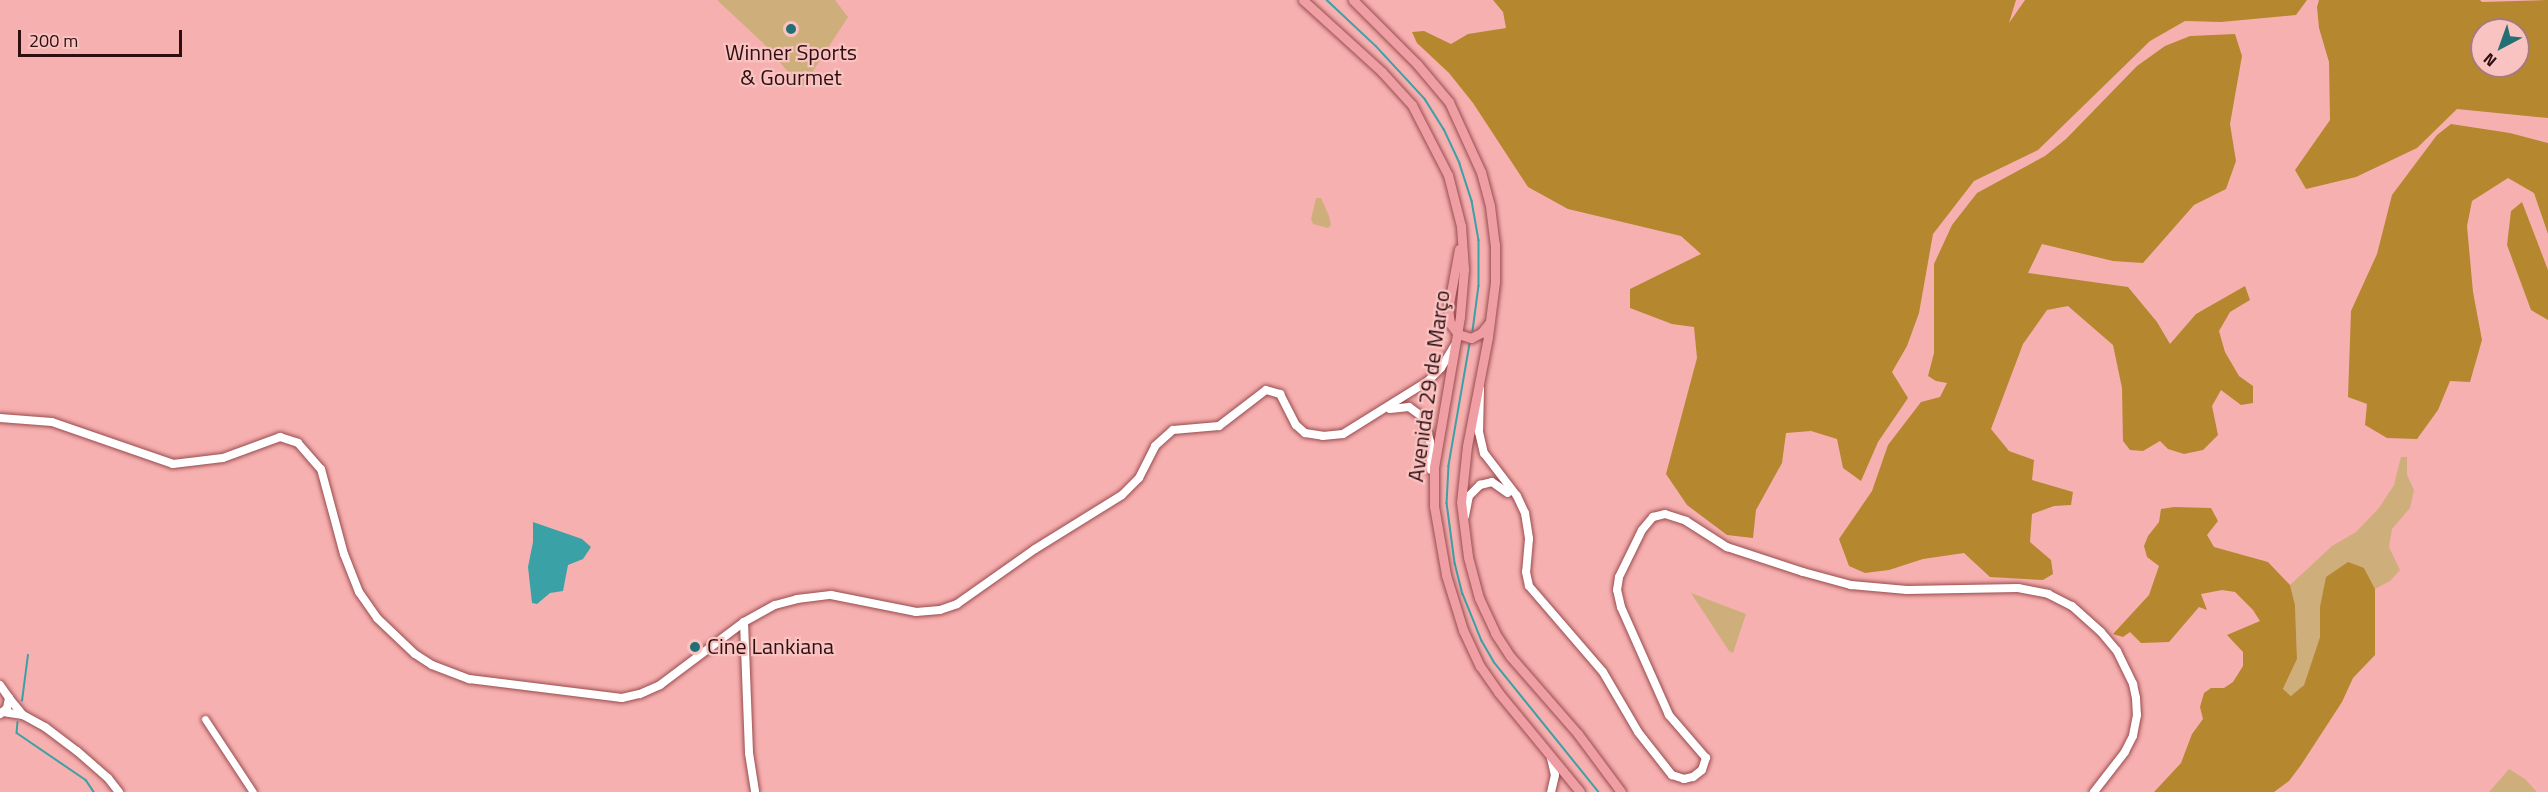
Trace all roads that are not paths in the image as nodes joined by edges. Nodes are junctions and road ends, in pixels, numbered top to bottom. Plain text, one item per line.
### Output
1 (1298, 0) edge
2 (1303, 0) edge
3 (1353, 0) edge
4 (1336, 31) junction
5 (1491, 320) junction
6 (1457, 338) junction
7 (1480, 382) junction
8 (0, 418) edge
9 (1360, 426) junction
10 (1433, 491) junction
11 (1463, 525) junction
12 (1528, 525) junction
13 (744, 622) junction
14 (0, 685) edge
15 (9, 698) junction
16 (1, 713) edge
17 (23, 715) junction
18 (205, 718) dead end
19 (1548, 752) junction
20 (119, 792) edge
21 (253, 792) edge
22 (755, 792) edge
23 (1551, 792) edge
24 (1580, 792) edge
25 (1621, 792) edge
26 (2094, 792) edge

1 - 4 main road
2 - 4 main road
3 - 5 main road, Avenida 29 de Março
4 - 6 main road
5 - 6 main road
5 - 7 main road, Avenida 29 de Março
6 - 9 main road
6 - 10 main road, Avenida 29 de Março
7 - 11 main road, Avenida 29 de Março
7 - 12 main road
8 - 13 main road
9 - 10 main road
9 - 13 main road
10 - 19 main road, Avenida 29 de Março
11 - 12 main road
11 - 25 main road, Avenida 29 de Março
12 - 26 main road
13 - 22 main road
14 - 15 main road
15 - 16 main road
15 - 17 main road
16 - 17 main road
17 - 20 main road
18 - 21 street
19 - 23 main road
19 - 24 main road, Avenida 29 de Março

